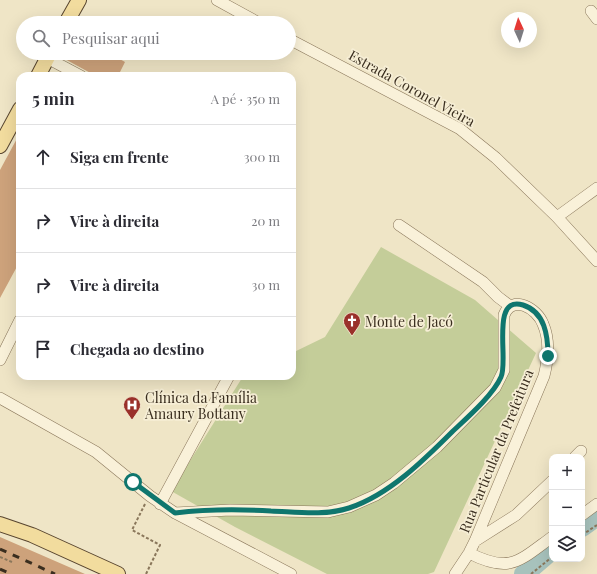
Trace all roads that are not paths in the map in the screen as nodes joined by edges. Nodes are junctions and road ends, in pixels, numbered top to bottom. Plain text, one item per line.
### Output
1 (79, 0) edge
2 (217, 0) edge
3 (70, 16) edge
4 (246, 16) edge
5 (296, 43) edge
6 (46, 60) edge
7 (55, 60) edge
8 (40, 72) edge
9 (74, 72) edge
10 (16, 116) edge
11 (0, 146) edge
12 (597, 188) edge
13 (557, 217) junction
14 (399, 225) dead end
15 (597, 261) edge
16 (510, 306) junction
17 (16, 328) edge
18 (0, 360) edge
19 (227, 380) edge
20 (0, 398) edge
21 (549, 483) edge
22 (160, 504) junction
23 (597, 504) edge
24 (175, 513) junction
25 (585, 513) edge
26 (0, 524) edge
27 (549, 539) edge
28 (475, 541) junction
29 (469, 553) junction
30 (118, 574) edge
31 (291, 574) edge
32 (454, 574) edge

1 - 3 main road
2 - 4 street
5 - 13 street, Estrada Coronel Vieira
6 - 8 main road
7 - 9 street
10 - 11 main road
12 - 13 street
13 - 15 street, Estrada Coronel Vieira
14 - 16 street
16 - 24 street, Rua Particular da Prefeitura
16 - 28 street, Rua Particular da Prefeitura
17 - 18 street
19 - 22 street
20 - 22 street
21 - 28 street
22 - 24 street
23 - 25 street
24 - 31 street
26 - 30 main road
27 - 29 street
28 - 29 street, Rua Particular da Prefeitura
29 - 32 street, Rua Particular da Prefeitura

